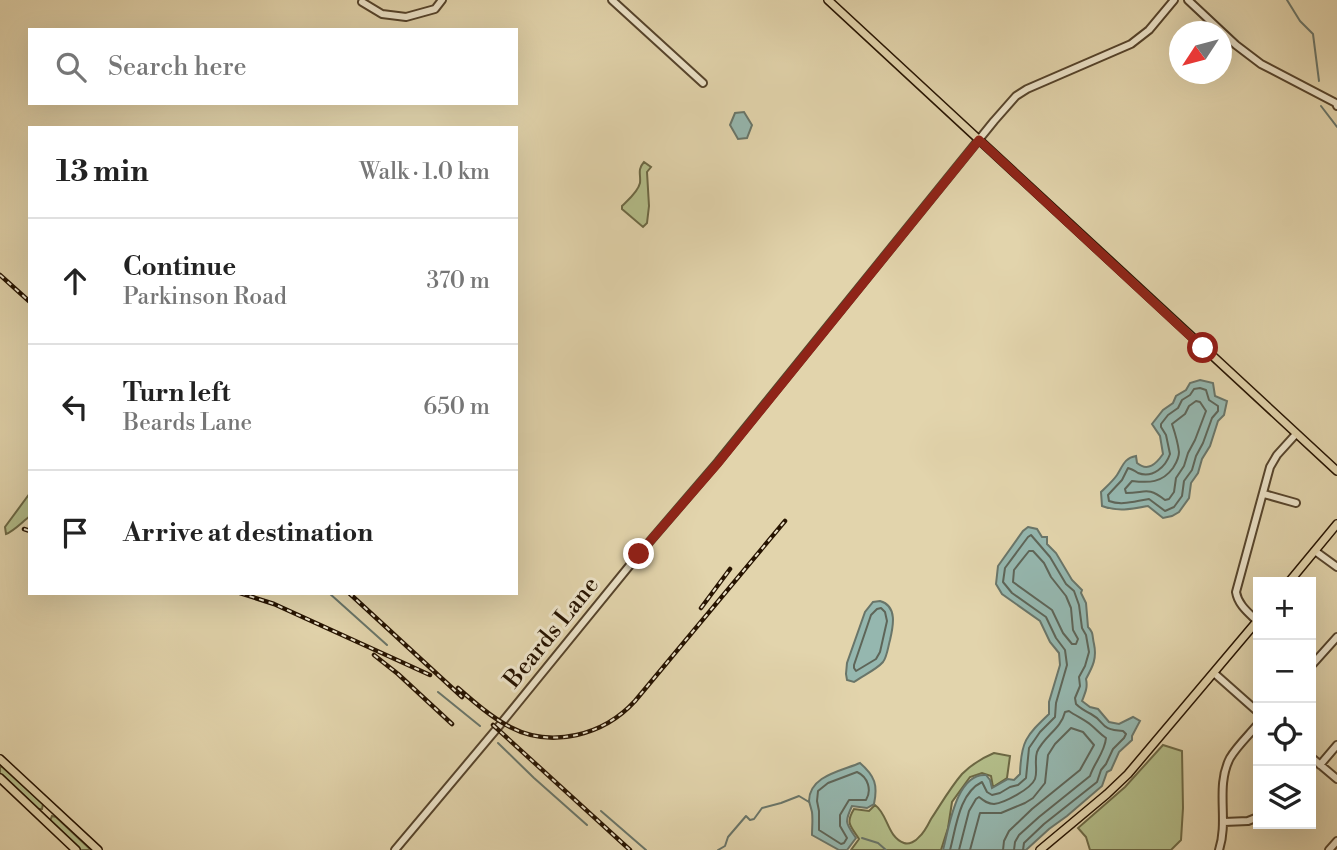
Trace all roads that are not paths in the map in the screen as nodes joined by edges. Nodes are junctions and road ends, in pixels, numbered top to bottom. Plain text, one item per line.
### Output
1 (442, 0) edge
2 (612, 0) edge
3 (828, 0) edge
4 (1174, 0) edge
5 (1188, 0) edge
6 (362, 2) dead end
7 (703, 83) dead end
8 (1337, 106) edge
9 (979, 140) junction
10 (1296, 434) junction
11 (1337, 471) edge
12 (1264, 494) junction
13 (1296, 503) dead end
14 (1337, 524) edge
15 (1315, 551) junction
16 (1337, 567) edge
17 (1293, 577) edge
18 (1253, 617) edge
19 (1253, 627) edge
20 (1337, 637) edge
21 (1316, 660) edge
22 (1214, 673) junction
23 (1253, 708) edge
24 (1253, 730) edge
25 (1337, 744) edge
26 (0, 759) edge
27 (1316, 761) edge
28 (1320, 765) junction
29 (0, 778) edge
30 (1337, 779) edge
31 (1253, 819) edge
32 (1224, 822) junction
33 (1337, 841) edge
34 (76, 850) edge
35 (98, 850) edge
36 (396, 850) edge
37 (1040, 850) edge
38 (1219, 850) edge
39 (1329, 850) edge

1 - 6 street
2 - 7 street
3 - 9 main road
4 - 9 street, Beards Lane
5 - 8 street
9 - 10 main road
9 - 36 street, Beards Lane
10 - 11 main road
10 - 12 street
12 - 13 street
12 - 18 street
14 - 15 main road
15 - 16 street
15 - 17 main road
19 - 22 main road
20 - 21 street
22 - 23 street
22 - 37 main road
24 - 32 street
25 - 28 street
26 - 35 main road
27 - 28 street
28 - 30 street
29 - 34 main road
31 - 32 street
32 - 38 street
33 - 39 street

